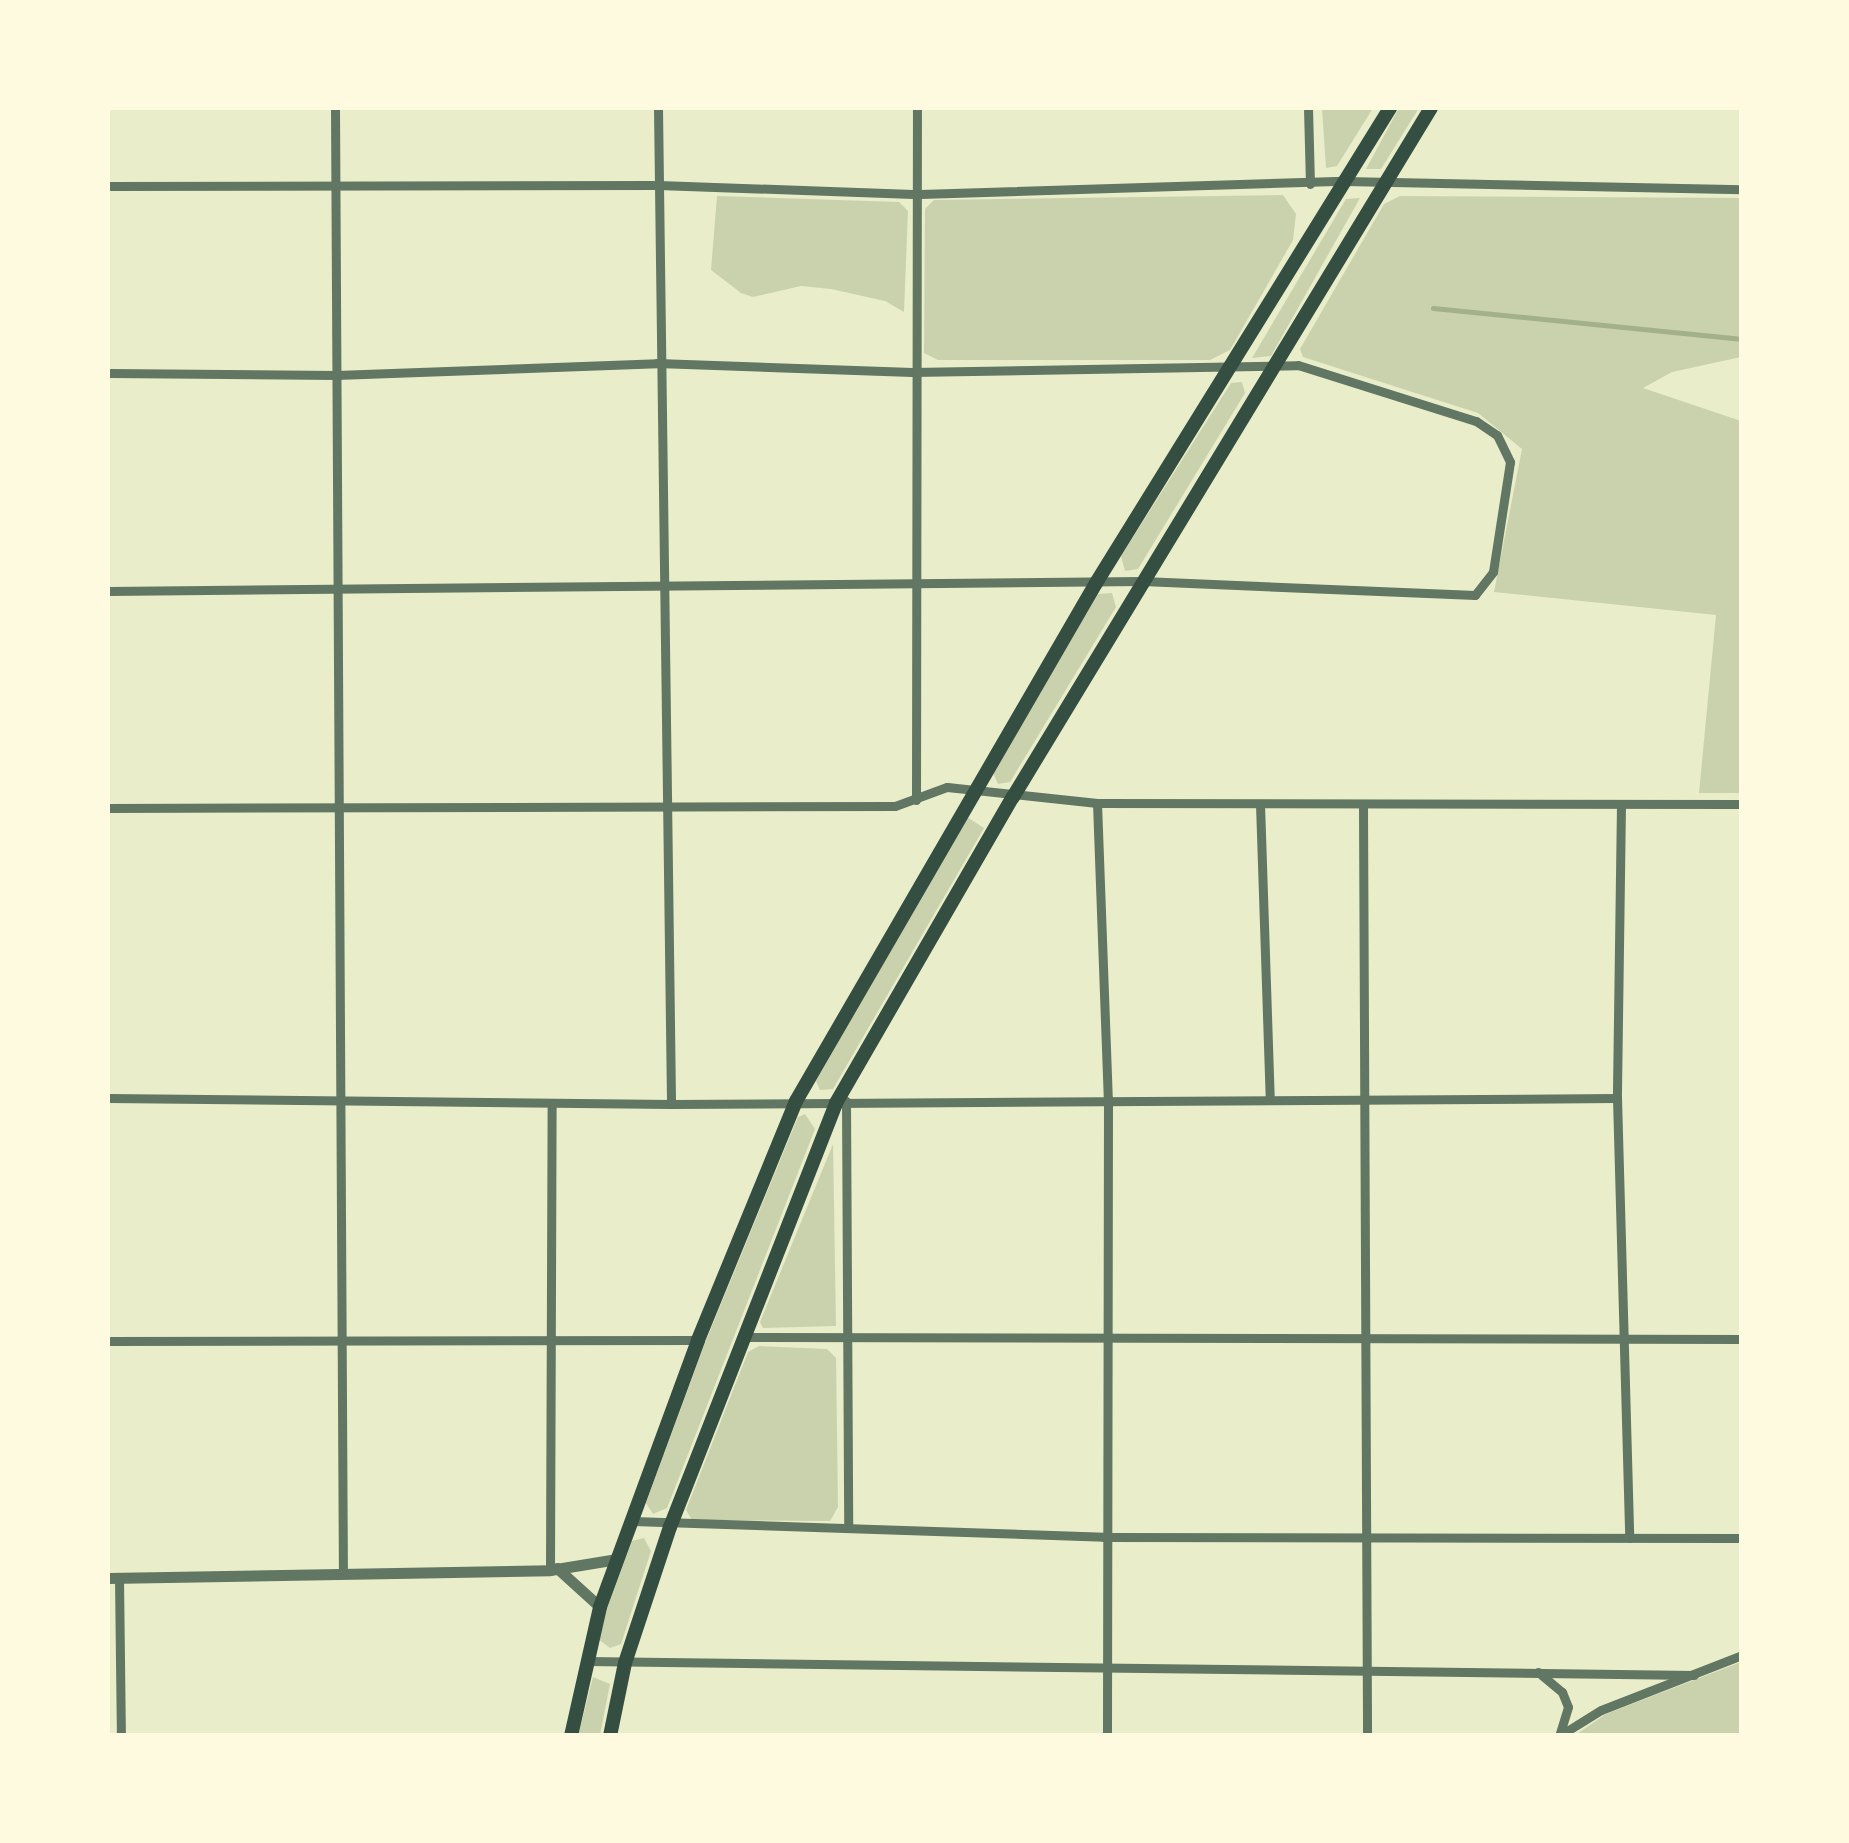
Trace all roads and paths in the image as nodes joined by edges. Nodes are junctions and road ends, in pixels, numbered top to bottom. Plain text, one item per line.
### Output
1 (335, 108) edge
2 (658, 108) edge
3 (917, 108) edge
4 (1308, 108) edge
5 (1390, 108) edge
6 (1431, 108) edge
7 (1344, 182) junction
8 (1388, 182) junction
9 (1310, 184) junction
10 (108, 186) edge
11 (658, 186) junction
12 (336, 189) junction
13 (1742, 190) edge
14 (920, 194) junction
15 (656, 363) junction
16 (1274, 366) junction
17 (1232, 367) junction
18 (912, 372) junction
19 (108, 373) edge
20 (336, 374) junction
21 (1142, 581) junction
22 (1096, 583) junction
23 (914, 585) junction
24 (663, 586) junction
25 (108, 591) edge
26 (340, 592) junction
27 (977, 787) junction
28 (1013, 797) junction
29 (916, 800) junction
30 (1097, 804) junction
31 (1260, 804) junction
32 (1621, 804) junction
33 (1742, 804) edge
34 (340, 806) junction
35 (1363, 806) junction
36 (108, 808) edge
37 (665, 808) junction
38 (108, 1098) edge
39 (341, 1098) junction
40 (1108, 1098) junction
41 (1617, 1098) junction
42 (1270, 1099) junction
43 (1366, 1100) junction
44 (796, 1101) junction
45 (552, 1103) junction
46 (841, 1103) junction
47 (671, 1104) junction
48 (744, 1337) junction
49 (1108, 1337) junction
50 (343, 1339) junction
51 (1742, 1339) edge
52 (552, 1340) junction
53 (698, 1340) junction
54 (108, 1341) edge
55 (846, 1341) junction
56 (1625, 1341) junction
57 (1360, 1342) junction
58 (632, 1521) junction
59 (670, 1527) junction
60 (848, 1528) junction
61 (1104, 1537) junction
62 (1367, 1537) junction
63 (1629, 1538) junction
64 (1742, 1538) edge
65 (617, 1559) junction
66 (553, 1569) junction
67 (344, 1574) junction
68 (114, 1578) edge
69 (600, 1607) junction
70 (1742, 1655) edge
71 (585, 1660) junction
72 (625, 1662) junction
73 (1106, 1668) junction
74 (1365, 1670) junction
75 (1535, 1670) junction
76 (1694, 1675) junction
77 (121, 1736) edge
78 (571, 1736) edge
79 (610, 1736) edge
80 (1107, 1736) edge
81 (1366, 1736) edge
82 (1559, 1736) edge

1 - 12 street
2 - 11 street
3 - 14 street
4 - 9 street
5 - 7 main road
6 - 8 main road
7 - 8 street
7 - 9 street
7 - 17 main road
8 - 13 street
8 - 16 main road
9 - 14 street
10 - 12 street
11 - 12 street
11 - 14 street
11 - 15 street
12 - 20 street
14 - 18 street
15 - 18 street
15 - 20 street
15 - 24 street
16 - 17 street
16 - 21 main road
16 - 21 street
17 - 18 street
17 - 22 main road
18 - 23 street
19 - 20 street
20 - 26 street
21 - 22 street
21 - 28 main road
22 - 23 street
22 - 27 main road
23 - 24 street
23 - 29 street
24 - 26 street
24 - 37 street
25 - 26 street
26 - 34 street
27 - 28 street
27 - 29 street
27 - 44 main road
28 - 30 street
28 - 46 main road
29 - 37 street
30 - 31 street
30 - 40 street
31 - 35 street
31 - 42 street
32 - 33 street
32 - 35 street
32 - 41 street
34 - 36 street
34 - 37 street
34 - 39 street
35 - 43 street
37 - 47 street
38 - 39 street
39 - 45 street
39 - 50 street
40 - 42 street
40 - 46 street
40 - 49 street
41 - 43 street
41 - 56 street
42 - 43 street
43 - 57 street
44 - 46 street
44 - 47 street
44 - 53 main road
45 - 47 street
45 - 52 street
46 - 48 main road
46 - 55 street
48 - 55 street
48 - 59 main road
49 - 55 street
49 - 57 street
49 - 61 street
50 - 52 street
50 - 54 street
50 - 67 street
51 - 56 street
52 - 53 street
52 - 66 street
53 - 58 main road
55 - 60 street
56 - 57 street
56 - 63 street
57 - 62 street
58 - 59 street
58 - 65 main road
59 - 60 street
59 - 72 main road
60 - 61 street
61 - 62 street
61 - 73 street
62 - 63 street
62 - 74 street
63 - 64 street
65 - 66 street
65 - 69 main road
66 - 67 street
66 - 69 street
67 - 68 street
68 - 77 street
69 - 71 main road
70 - 76 street
71 - 72 street
71 - 78 main road
72 - 73 street
72 - 79 main road
73 - 74 street
73 - 80 street
74 - 75 street
74 - 81 street
75 - 76 street
75 - 82 street
76 - 82 street

